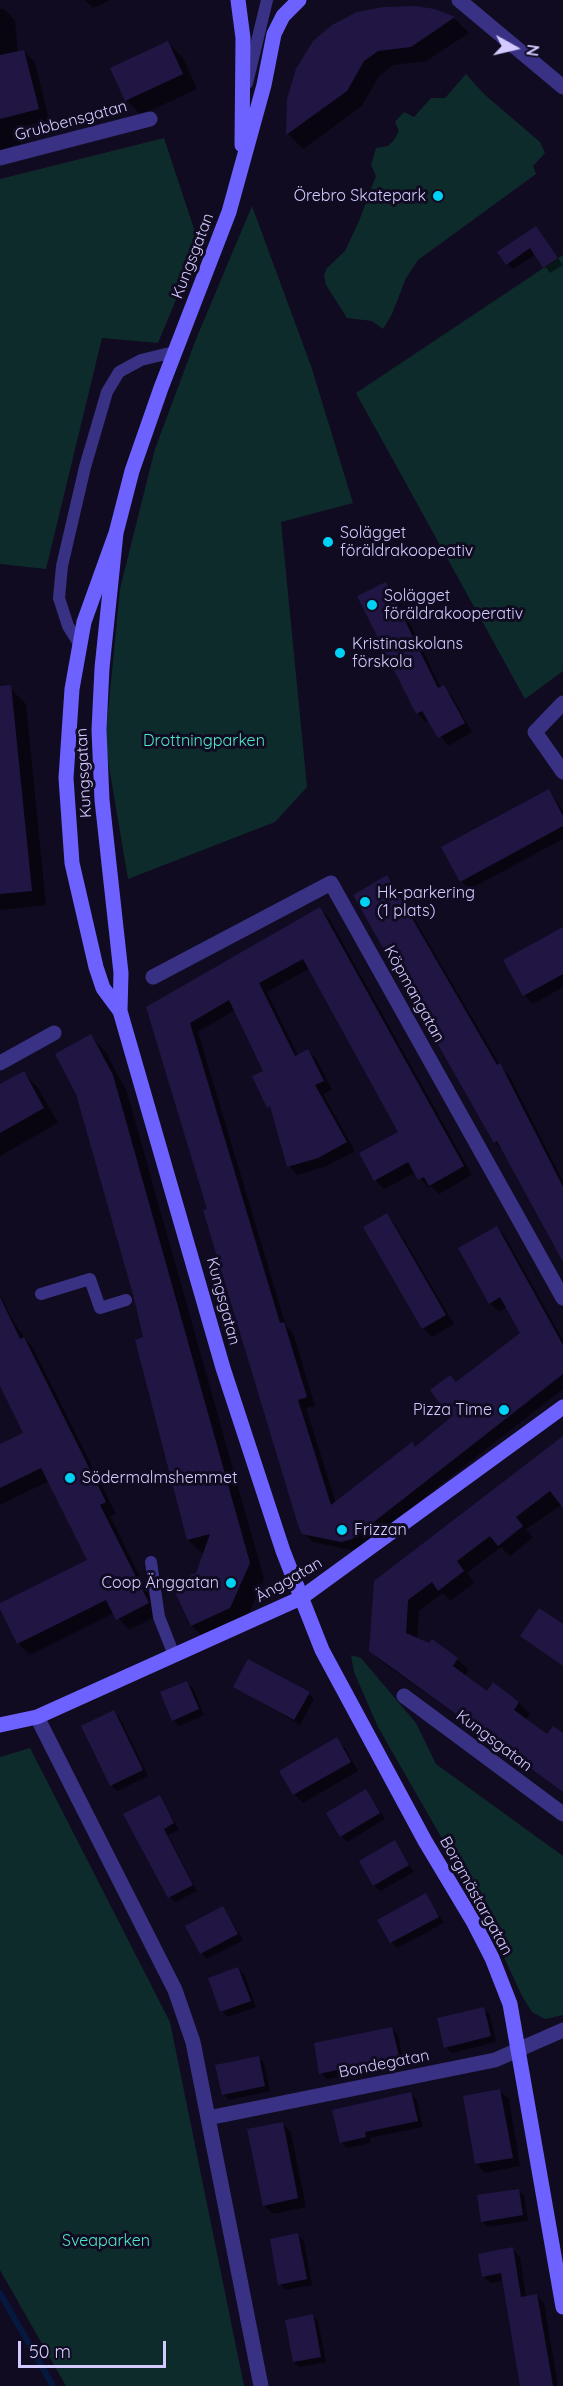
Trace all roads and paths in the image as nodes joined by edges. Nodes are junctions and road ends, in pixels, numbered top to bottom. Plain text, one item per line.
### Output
1 (238, 0) edge
2 (267, 0) edge
3 (299, 0) edge
4 (463, 1) edge
5 (563, 87) edge
6 (243, 100) junction
7 (150, 118) dead end
8 (0, 158) edge
9 (241, 172) junction
10 (174, 352) junction
11 (116, 533) junction
12 (80, 645) junction
13 (563, 703) edge
14 (563, 772) edge
15 (153, 976) dead end
16 (120, 1011) junction
17 (54, 1033) dead end
18 (0, 1063) edge
19 (41, 1294) dead end
20 (563, 1298) edge
21 (126, 1300) dead end
22 (563, 1407) edge
23 (151, 1562) dead end
24 (302, 1598) junction
25 (174, 1655) junction
26 (404, 1696) dead end
27 (37, 1717) junction
28 (0, 1725) edge
29 (563, 1814) edge
30 (563, 2030) edge
31 (519, 2050) junction
32 (208, 2118) junction
33 (563, 2307) edge
34 (261, 2386) edge

1 - 6 main road, Kungsgatan
2 - 6 lane
3 - 9 main road, Kungsgatan
4 - 5 street
6 - 9 main road, Kungsgatan
7 - 8 street, Grubbensgatan
9 - 10 main road, Kungsgatan
10 - 11 main road, Kungsgatan
10 - 12 lane
11 - 12 main road, Kungsgatan
11 - 16 main road, Kungsgatan
12 - 16 main road, Kungsgatan
13 - 14 street
15 - 20 street, Köpmangatan
16 - 24 main road, Kungsgatan
17 - 18 street
19 - 21 lane
22 - 24 main road, Änggatan
23 - 25 lane
24 - 25 main road, Änggatan
24 - 31 main road, Borgmästargatan
25 - 27 main road, Änggatan
26 - 29 street, Kungsgatan
27 - 28 main road, Änggatan
27 - 32 street
30 - 31 street, Bondegatan
31 - 32 street, Bondegatan
31 - 33 main road, Borgmästargatan
32 - 34 street

